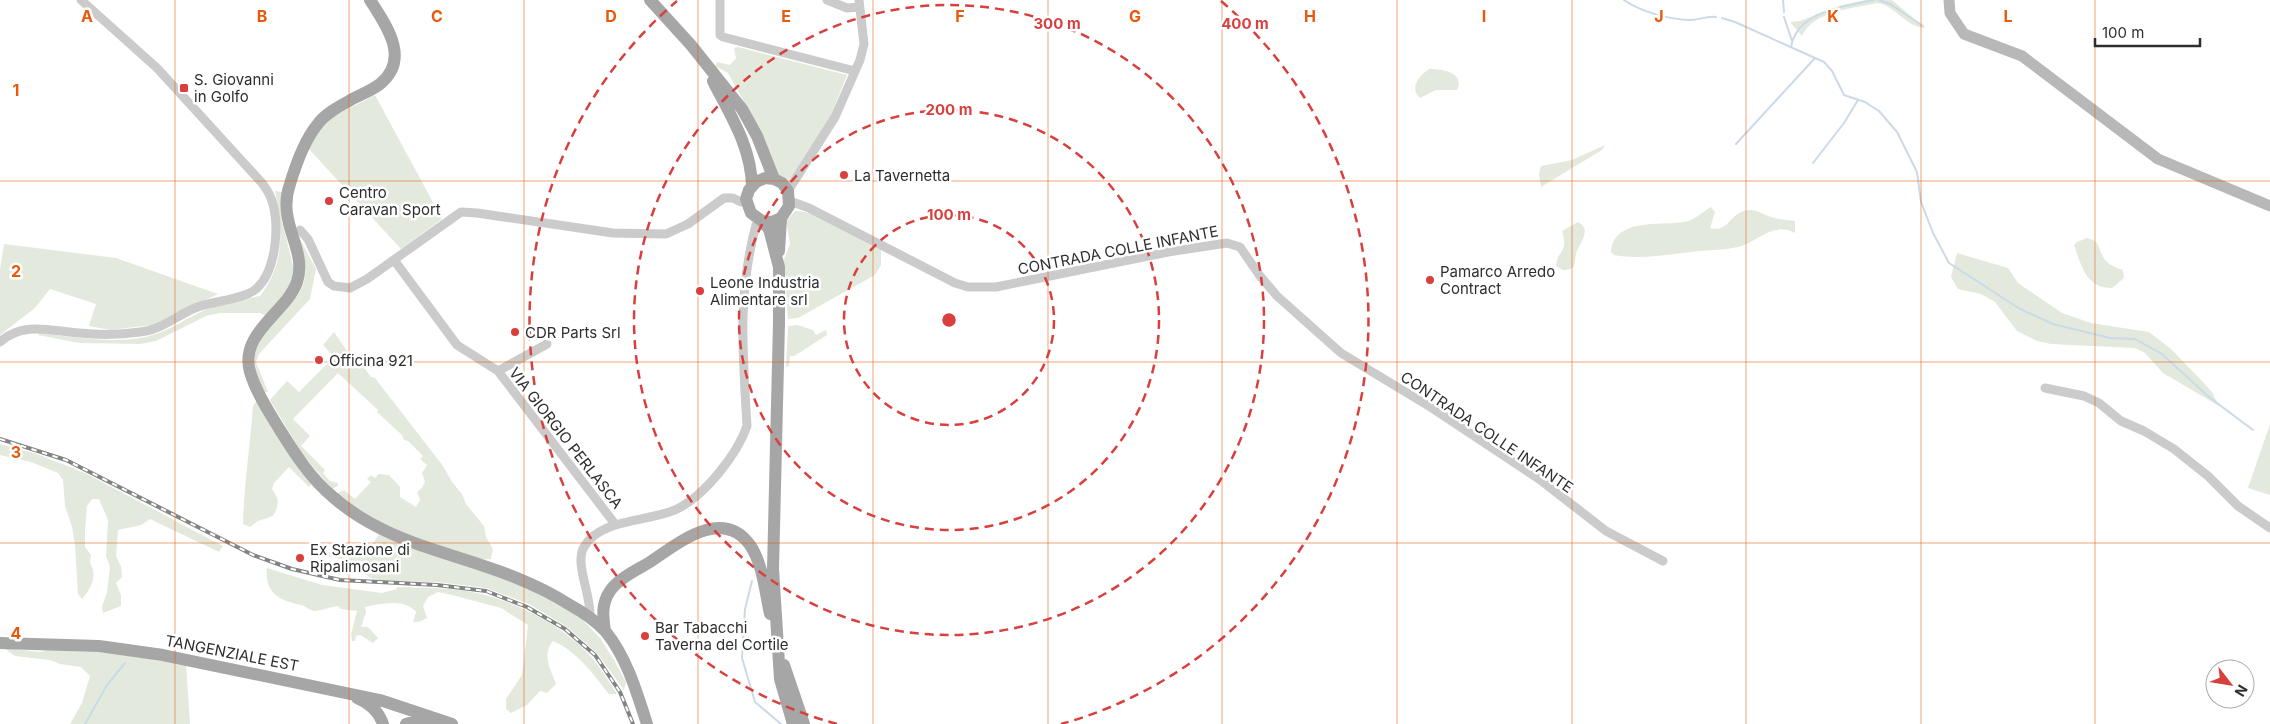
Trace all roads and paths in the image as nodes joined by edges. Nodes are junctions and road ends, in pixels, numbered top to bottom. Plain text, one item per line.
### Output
1 (82, 0) edge
2 (370, 0) edge
3 (650, 0) edge
4 (720, 0) edge
5 (826, 0) edge
6 (1949, 0) edge
7 (859, 3) edge
8 (705, 63) junction
9 (856, 71) junction
10 (774, 179) junction
11 (752, 186) junction
12 (789, 196) junction
13 (741, 202) dead end
14 (2270, 206) edge
15 (781, 218) junction
16 (759, 223) junction
17 (300, 230) dead end
18 (778, 259) junction
19 (394, 260) junction
20 (0, 342) edge
21 (547, 344) dead end
22 (498, 371) junction
23 (2045, 388) dead end
24 (616, 524) junction
25 (2270, 528) edge
26 (1663, 561) dead end
27 (777, 615) junction
28 (590, 618) junction
29 (605, 631) junction
30 (777, 641) junction
31 (0, 643) edge
32 (347, 692) junction
33 (383, 724) edge
34 (406, 724) edge
35 (433, 724) edge
36 (452, 724) edge
37 (646, 724) edge
38 (792, 724) edge
39 (804, 724) edge
40 (812, 724) edge

1 - 20 street
2 - 28 main road
3 - 8 main road
4 - 9 street
5 - 7 street
6 - 14 street
7 - 9 street
8 - 10 main road
8 - 11 main road
9 - 12 street
10 - 11 main road
10 - 12 main road
11 - 16 main road
12 - 15 main road
12 - 26 street, CONTRADA COLLE INFANTE
13 - 19 street
15 - 16 main road
15 - 18 main road
16 - 18 main road
16 - 24 street
17 - 19 street
18 - 27 main road
19 - 22 street, VIA GIORGIO PERLASCA
21 - 22 street
22 - 24 street, VIA GIORGIO PERLASCA
23 - 25 street
24 - 28 street
27 - 30 main road
27 - 40 main road
28 - 29 main road
29 - 30 main road
29 - 37 main road
30 - 38 main road
30 - 39 main road
31 - 32 main road, TANGENZIALE EST
32 - 33 main road
32 - 36 main road, TANGENZIALE EST
34 - 35 main road

